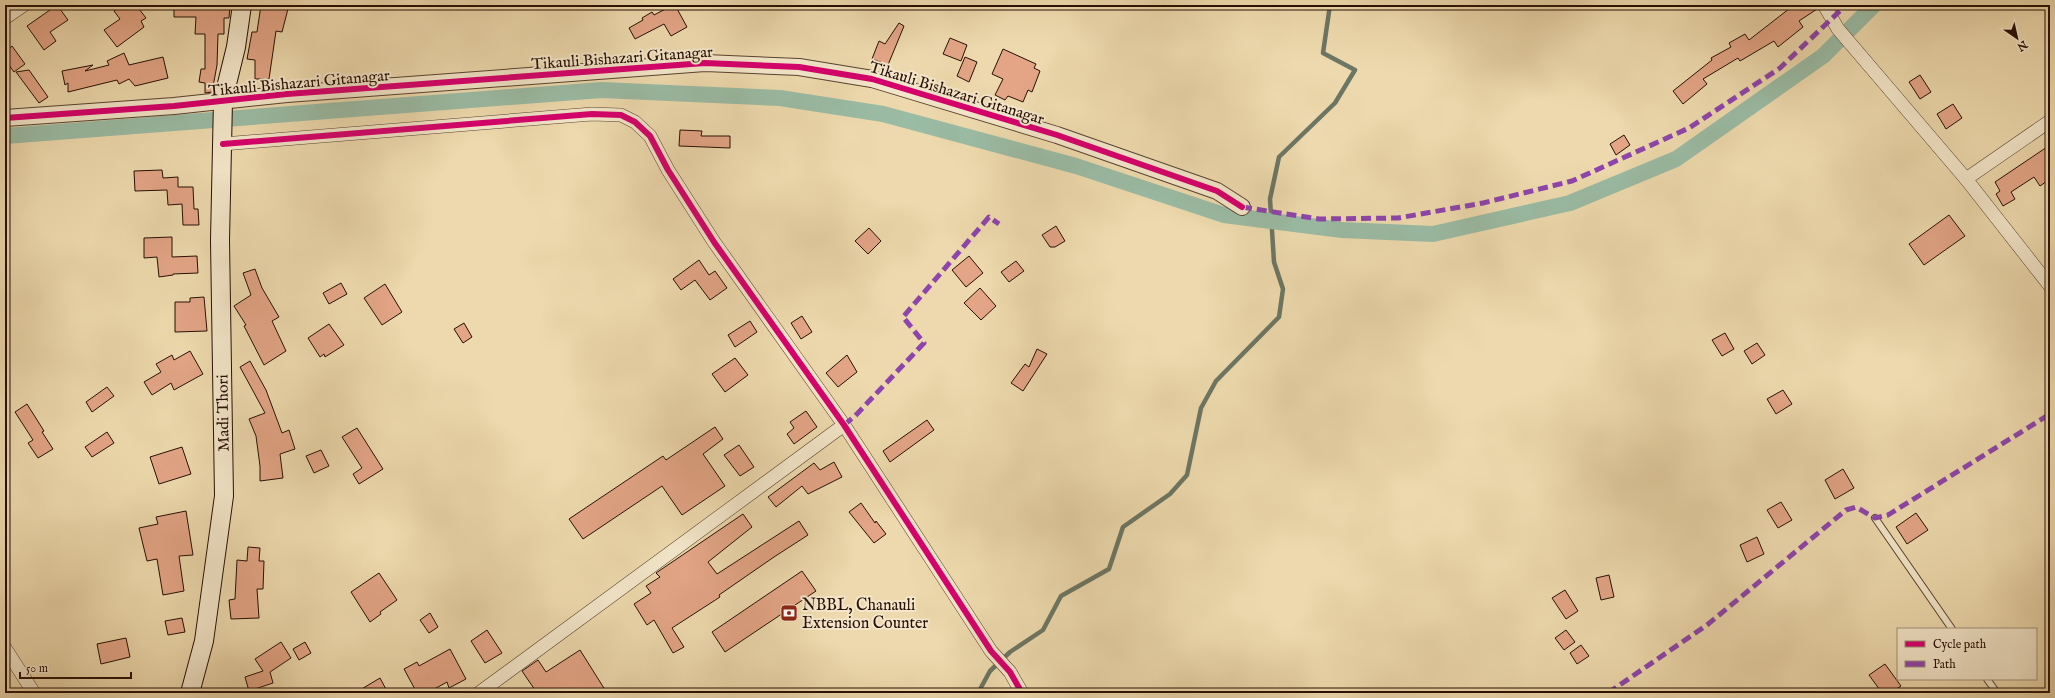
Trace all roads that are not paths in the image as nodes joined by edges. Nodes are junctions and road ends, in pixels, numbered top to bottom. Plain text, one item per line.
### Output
1 (24, 5) edge
2 (242, 5) edge
3 (1824, 5) edge
4 (5, 18) edge
5 (223, 101) junction
6 (5, 118) edge
7 (2050, 121) edge
8 (223, 137) junction
9 (1966, 179) junction
10 (1242, 207) dead end
11 (2050, 286) edge
12 (844, 425) junction
13 (1875, 518) dead end
14 (1951, 628) edge
15 (5, 648) edge
16 (1988, 680) edge
17 (34, 693) edge
18 (190, 693) edge
19 (479, 693) edge
20 (1022, 693) edge
21 (1997, 693) edge

1 - 4 street
2 - 5 main road, Madi Thori
3 - 9 street
5 - 6 street, Tikauli Bishazari Gitanagar
5 - 8 main road, Madi Thori
5 - 10 street, Tikauli Bishazari Gitanagar
7 - 9 street
8 - 12 street
8 - 18 main road, Madi Thori
9 - 11 street
12 - 19 street
12 - 20 street
13 - 14 lane
15 - 17 street
16 - 21 lane

